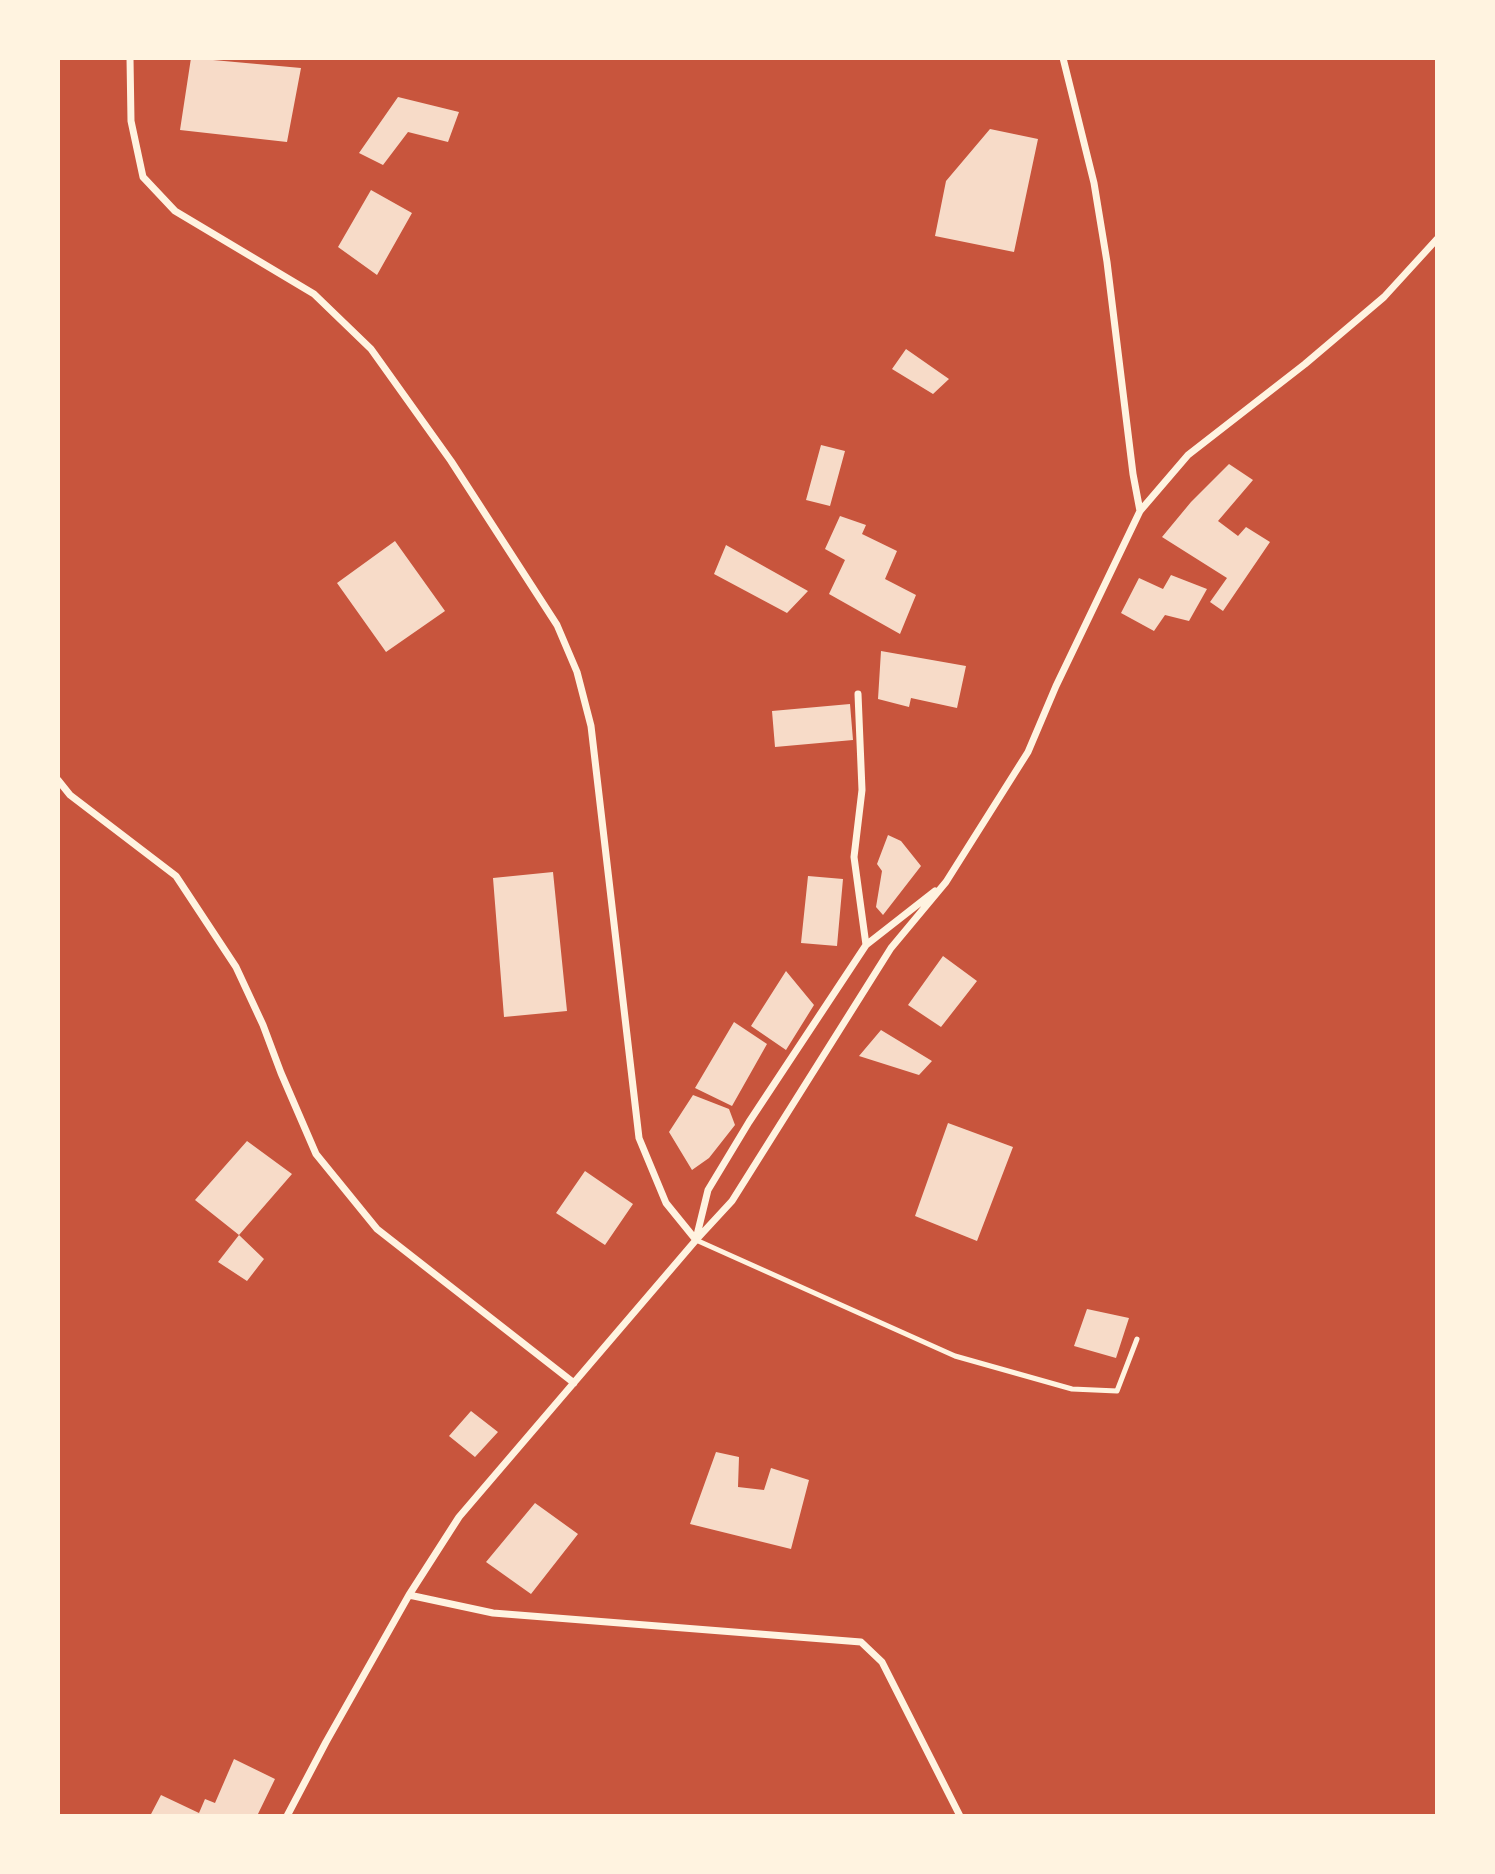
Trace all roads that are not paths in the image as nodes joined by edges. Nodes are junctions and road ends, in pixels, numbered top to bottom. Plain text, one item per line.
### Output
1 (130, 58) edge
2 (1063, 58) edge
3 (1437, 239) edge
4 (1140, 511) junction
5 (858, 694) dead end
6 (58, 780) edge
7 (946, 882) junction
8 (866, 945) junction
9 (696, 1240) junction
10 (1137, 1339) dead end
11 (574, 1383) junction
12 (409, 1595) junction
13 (287, 1816) edge
14 (960, 1816) edge

1 - 9 street
2 - 4 street
3 - 4 street
4 - 7 street
5 - 8 street
6 - 11 street
7 - 8 street
7 - 9 street
8 - 9 street
9 - 10 lane
9 - 11 street
11 - 12 street
12 - 13 street
12 - 14 street

